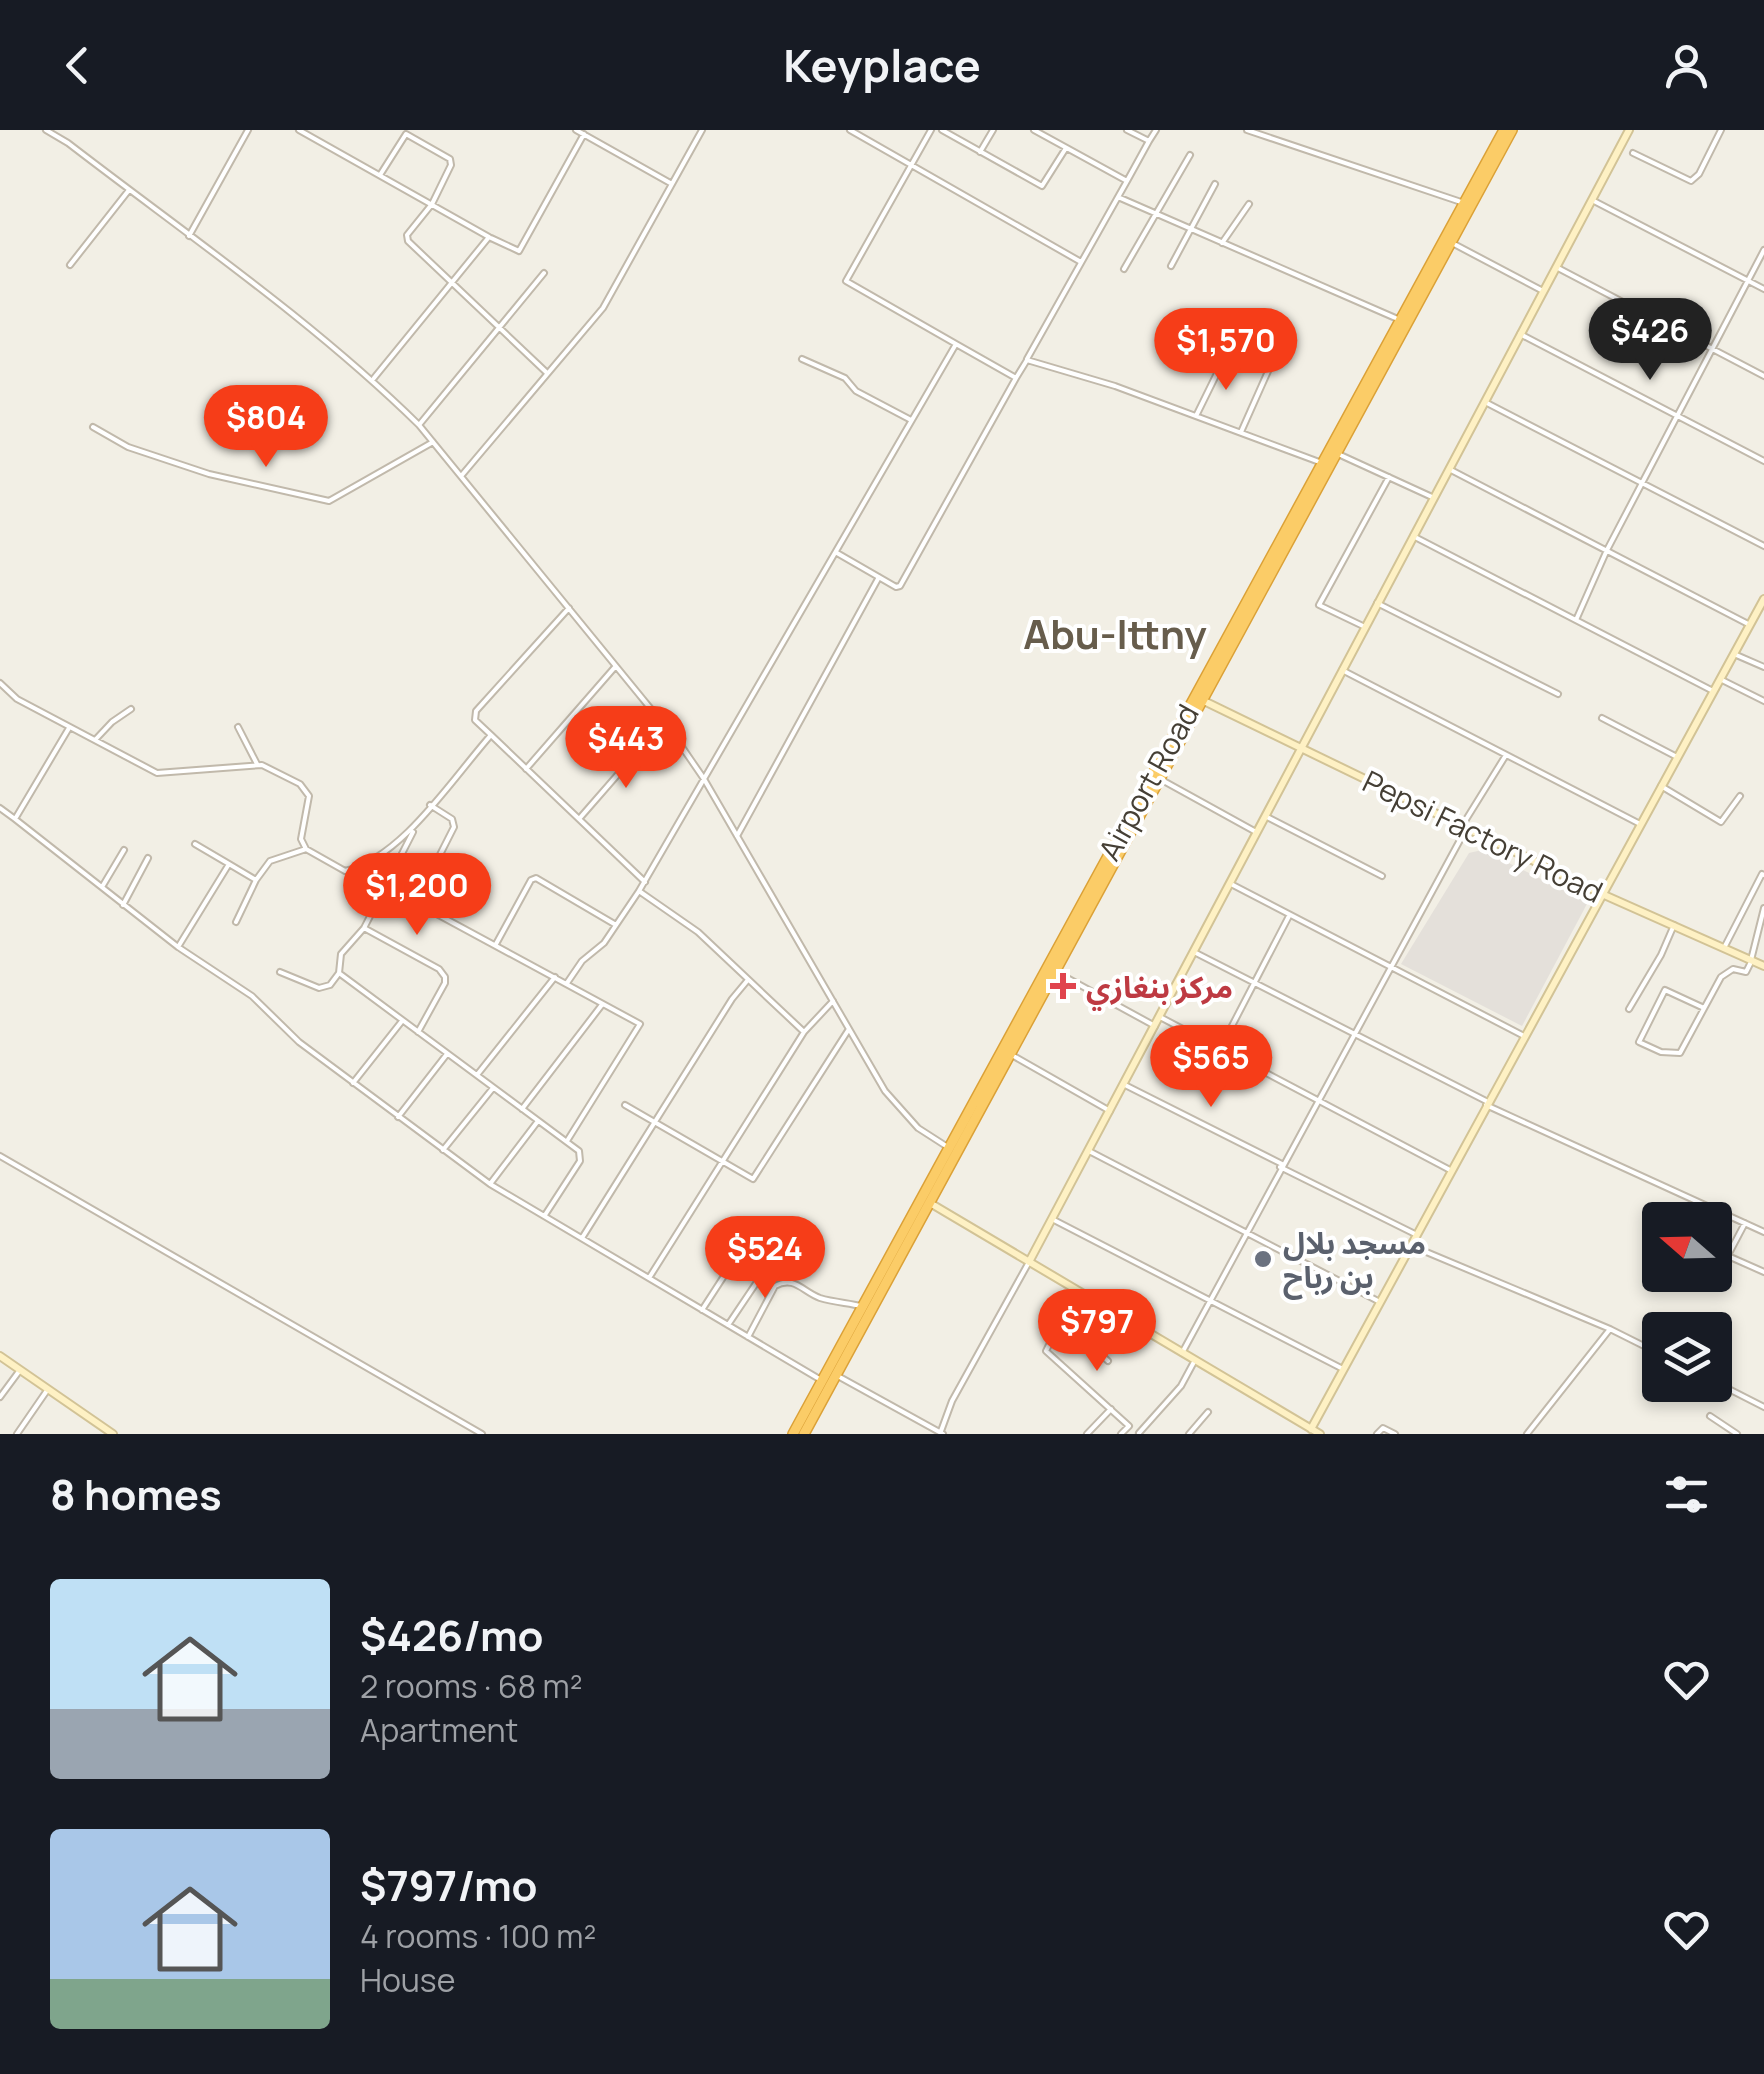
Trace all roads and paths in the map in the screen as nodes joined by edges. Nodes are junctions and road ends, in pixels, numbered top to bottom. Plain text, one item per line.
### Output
1 (46, 130) edge
2 (248, 130) edge
3 (299, 130) edge
4 (576, 130) edge
5 (702, 130) edge
6 (850, 130) edge
7 (932, 130) edge
8 (942, 130) edge
9 (993, 130) edge
10 (1034, 130) edge
11 (1128, 130) edge
12 (1156, 130) edge
13 (1247, 130) edge
14 (1504, 130) edge
15 (1512, 130) edge
16 (1629, 130) edge
17 (1721, 130) edge
18 (584, 134) junction
19 (1149, 141) junction
20 (1066, 148) junction
21 (980, 152) junction
22 (1632, 153) dead end
23 (1190, 154) dead end
24 (912, 166) junction
25 (380, 175) junction
26 (1127, 181) junction
27 (672, 184) junction
28 (1215, 184) dead end
29 (130, 190) junction
30 (1118, 198) junction
31 (1592, 200) junction
32 (432, 204) junction
33 (1249, 204) dead end
34 (1464, 204) junction
35 (1156, 214) junction
36 (1191, 230) junction
37 (189, 236) junction
38 (489, 236) junction
39 (1451, 242) junction
40 (1222, 243) junction
41 (1764, 250) edge
42 (1082, 262) junction
43 (70, 264) dead end
44 (1171, 266) dead end
45 (1556, 267) junction
46 (1124, 270) dead end
47 (544, 274) dead end
48 (1748, 281) junction
49 (452, 283) junction
50 (1424, 283) junction
51 (1764, 289) edge
52 (1543, 291) junction
53 (1400, 320) junction
54 (500, 328) junction
55 (1520, 334) junction
56 (956, 344) junction
57 (1714, 349) junction
58 (1226, 356) dead end
59 (802, 359) dead end
60 (1027, 360) junction
61 (1274, 360) dead end
62 (546, 372) junction
63 (1764, 376) edge
64 (1016, 378) junction
65 (372, 380) junction
66 (1485, 402) junction
67 (1196, 416) junction
68 (1678, 416) junction
69 (910, 420) junction
70 (418, 425) junction
71 (93, 426) dead end
72 (1241, 432) junction
73 (434, 442) junction
74 (1336, 454) junction
75 (1764, 461) edge
76 (1322, 463) junction
77 (1449, 469) junction
78 (462, 475) junction
79 (1389, 477) junction
80 (1642, 483) junction
81 (1434, 498) junction
82 (1295, 521) junction
83 (1413, 536) junction
84 (1764, 546) edge
85 (1607, 550) junction
86 (834, 552) junction
87 (879, 577) junction
88 (1764, 599) edge
89 (1378, 603) junction
90 (569, 607) junction
91 (1576, 620) junction
92 (1750, 624) junction
93 (1365, 627) junction
94 (1734, 654) junction
95 (616, 666) junction
96 (1764, 667) edge
97 (1342, 670) junction
98 (1720, 679) junction
99 (0, 682) edge
100 (1713, 691) junction
101 (1558, 694) dead end
102 (1204, 701) junction
103 (1764, 701) edge
104 (131, 709) dead end
105 (1602, 718) dead end
106 (70, 726) junction
107 (238, 727) dead end
108 (491, 735) junction
109 (94, 740) junction
110 (647, 741) dead end
111 (1300, 748) junction
112 (1506, 755) junction
113 (1676, 758) junction
114 (257, 764) junction
115 (526, 769) junction
116 (704, 779) junction
117 (1160, 779) junction
118 (1661, 786) junction
119 (1740, 796) dead end
120 (430, 805) junction
121 (0, 808) edge
122 (1265, 816) junction
123 (15, 820) junction
124 (579, 820) junction
125 (1640, 824) junction
126 (1464, 827) junction
127 (414, 829) junction
128 (1256, 832) junction
129 (737, 836) junction
130 (195, 844) dead end
131 (306, 849) junction
132 (124, 850) dead end
133 (148, 858) dead end
134 (228, 864) junction
135 (1764, 875) edge
136 (1382, 876) dead end
137 (256, 880) junction
138 (644, 882) junction
139 (1230, 883) junction
140 (102, 886) junction
141 (386, 886) junction
142 (638, 891) junction
143 (1602, 894) junction
144 (416, 902) junction
145 (123, 905) junction
146 (1764, 908) edge
147 (1290, 914) junction
148 (236, 922) dead end
149 (616, 925) junction
150 (1674, 926) junction
151 (364, 928) junction
152 (496, 945) junction
153 (178, 947) junction
154 (1724, 948) junction
155 (1194, 952) junction
156 (1751, 960) junction
157 (1390, 966) junction
158 (1764, 966) edge
159 (1055, 971) junction
160 (280, 972) dead end
161 (339, 973) junction
162 (555, 977) junction
163 (748, 980) junction
164 (1256, 982) junction
165 (567, 984) junction
166 (833, 1001) junction
167 (602, 1004) junction
168 (1704, 1008) junction
169 (1629, 1009) dead end
170 (1160, 1017) junction
171 (402, 1020) junction
172 (1155, 1026) junction
173 (850, 1029) junction
174 (418, 1032) junction
175 (804, 1032) junction
176 (1354, 1033) junction
177 (1524, 1036) junction
178 (1220, 1049) junction
179 (447, 1054) junction
180 (1010, 1054) junction
181 (477, 1075) junction
182 (353, 1083) junction
183 (1124, 1085) junction
184 (494, 1088) junction
185 (1316, 1100) junction
186 (1487, 1103) junction
187 (624, 1105) dead end
188 (522, 1109) junction
189 (1110, 1112) junction
190 (398, 1117) junction
191 (538, 1121) junction
192 (654, 1122) junction
193 (567, 1141) junction
194 (948, 1148) junction
195 (442, 1150) junction
196 (1089, 1152) junction
197 (0, 1156) edge
198 (721, 1163) junction
199 (1281, 1166) junction
200 (1450, 1170) junction
201 (490, 1184) junction
202 (930, 1203) junction
203 (545, 1215) junction
204 (1052, 1220) junction
205 (1745, 1223) junction
206 (1245, 1232) junction
207 (1764, 1232) edge
208 (1416, 1235) junction
209 (582, 1238) junction
210 (1410, 1245) junction
211 (1732, 1248) edge
212 (772, 1258) dead end
213 (1732, 1258) edge
214 (736, 1259) dead end
215 (1029, 1262) junction
216 (1764, 1272) edge
217 (648, 1278) junction
218 (1076, 1290) junction
219 (1210, 1300) junction
220 (1378, 1301) junction
221 (862, 1306) junction
222 (702, 1310) junction
223 (1061, 1318) junction
224 (728, 1326) junction
225 (1610, 1330) junction
226 (748, 1337) junction
227 (1642, 1345) edge
228 (1182, 1352) junction
229 (0, 1356) edge
230 (1195, 1360) junction
231 (1108, 1361) dead end
232 (1343, 1368) junction
233 (20, 1370) junction
234 (836, 1375) junction
235 (822, 1380) junction
236 (48, 1389) junction
237 (1732, 1391) edge
238 (0, 1397) edge
239 (1764, 1407) edge
240 (1111, 1408) junction
241 (1208, 1412) dead end
242 (1710, 1416) dead end
243 (1129, 1426) junction
244 (1308, 1430) edge
245 (942, 1432) edge
246 (17, 1434) edge
247 (114, 1434) edge
248 (482, 1434) edge
249 (793, 1434) edge
250 (804, 1434) edge
251 (1088, 1434) edge
252 (1121, 1434) edge
253 (1139, 1434) edge
254 (1188, 1434) edge
255 (1320, 1434) edge
256 (1377, 1434) edge
257 (1395, 1434) edge
258 (1527, 1434) edge
259 (1737, 1434) edge

1 - 29 street
2 - 37 street
3 - 25 street
4 - 18 street
5 - 27 street
6 - 24 street
7 - 24 street
8 - 21 street
9 - 21 street
10 - 20 street
11 - 19 street
12 - 19 street
13 - 34 street
14 - 34 highway, Airport Road
15 - 39 highway, Airport Road
16 - 31 street
17 - 22 street
18 - 27 street
18 - 38 street
19 - 26 street
20 - 21 street
20 - 26 street
23 - 35 street
24 - 42 street
24 - 56 street
25 - 32 street
25 - 32 street
26 - 30 street
27 - 62 street
28 - 36 street
29 - 37 street
29 - 43 street
30 - 35 street
30 - 42 street
31 - 45 street
31 - 48 street
32 - 38 street
32 - 49 street
33 - 40 street
34 - 50 highway, Airport Road
35 - 36 street
35 - 46 street
36 - 40 street
36 - 44 street
37 - 65 street
38 - 49 street
39 - 50 highway, Airport Road
39 - 52 street
40 - 53 street
41 - 48 street
42 - 60 street
45 - 52 street
45 - 57 street
47 - 54 street
48 - 51 street
48 - 57 street
49 - 54 street
49 - 65 street
50 - 53 highway, Airport Road
50 - 74 highway, Airport Road
52 - 55 street
53 - 76 highway, Airport Road
54 - 62 street
54 - 70 street
55 - 66 street
55 - 68 street
56 - 64 street
56 - 69 street
57 - 63 street
57 - 68 street
58 - 67 street
59 - 69 street
60 - 64 street
60 - 67 street
61 - 72 street
62 - 78 street
64 - 87 street
65 - 70 street
66 - 77 street
66 - 80 street
67 - 72 street
68 - 75 street
68 - 80 street
69 - 86 street
70 - 73 street
71 - 73 street
72 - 76 street
73 - 78 street
74 - 79 street
74 - 82 highway, Airport Road
76 - 82 highway, Airport Road
77 - 81 street
77 - 85 street
78 - 90 street
79 - 81 street
79 - 93 street
80 - 84 street
80 - 85 street
81 - 83 street
82 - 102 highway, Airport Road
82 - 194 highway, Airport Road
83 - 89 street
83 - 91 street
85 - 91 street
85 - 92 street
86 - 87 street
86 - 116 street
87 - 129 street
88 - 92 street
89 - 93 street
89 - 101 street
90 - 95 street
90 - 108 street
91 - 100 street
92 - 94 street
93 - 97 street
94 - 96 street
94 - 98 street
95 - 115 street
95 - 116 street
97 - 111 street
97 - 112 street
98 - 100 street
98 - 103 street
99 - 106 street
100 - 113 street
102 - 111 street, Pepsi Factory Road
102 - 117 highway, Airport Road
104 - 109 street
105 - 113 street
106 - 109 street
106 - 123 street
107 - 114 street
108 - 115 street
108 - 120 street
109 - 114 street
110 - 124 street
111 - 122 street
111 - 126 street, Pepsi Factory Road
112 - 125 street
112 - 126 street
113 - 118 street
114 - 131 street
115 - 124 street
116 - 129 street
116 - 138 street
117 - 128 street
117 - 159 highway, Airport Road
118 - 119 street
118 - 125 street
120 - 127 street
120 - 144 street
121 - 123 street
122 - 128 street
122 - 136 street
123 - 140 street
124 - 138 street
125 - 143 street
126 - 143 street, Pepsi Factory Road
126 - 157 street
127 - 131 street
127 - 141 street
128 - 139 street
129 - 166 street
130 - 134 street
131 - 137 street
132 - 140 street
133 - 145 street
134 - 137 street
134 - 153 street
135 - 154 street
137 - 148 street
138 - 142 street
139 - 147 street
139 - 155 street
140 - 145 street
141 - 144 street
141 - 151 street
142 - 149 street
142 - 163 street
143 - 150 street, Pepsi Factory Road
143 - 177 street
144 - 152 street
145 - 153 street
146 - 156 street
147 - 157 street
147 - 164 street
149 - 152 street
149 - 165 street
150 - 154 street, Pepsi Factory Road
150 - 169 street
151 - 161 street
151 - 174 street
152 - 162 street
153 - 182 street
154 - 156 street, Pepsi Factory Road
155 - 164 street
155 - 170 street
156 - 158 street, Pepsi Factory Road
156 - 168 street
157 - 176 street
157 - 177 street
159 - 172 street
159 - 180 highway, Airport Road
160 - 161 street
161 - 171 street
162 - 165 street
162 - 181 street
163 - 175 street
163 - 192 street
164 - 176 street
164 - 178 street
165 - 167 street
166 - 173 street
166 - 175 street
167 - 188 street
167 - 193 street
168 - 168 street
170 - 172 street
170 - 178 street
171 - 174 street
171 - 182 street
172 - 183 street
173 - 194 street
173 - 198 street
174 - 179 street
175 - 198 street
176 - 185 street
176 - 186 street
177 - 186 street
178 - 185 street
179 - 181 street
179 - 190 street
180 - 189 street
180 - 202 highway, Airport Road
181 - 184 street
182 - 190 street
183 - 189 street
183 - 199 street
184 - 188 street
184 - 195 street
185 - 199 street
185 - 200 street
186 - 200 street
186 - 205 street
187 - 192 street
188 - 191 street
189 - 196 street
190 - 195 street
191 - 193 street
191 - 201 street
192 - 198 street
192 - 209 street
193 - 203 street
194 - 221 highway, Airport Road
195 - 201 street
196 - 204 street
196 - 206 street
197 - 248 street
198 - 217 street
199 - 206 street
199 - 208 street
200 - 208 street
201 - 203 street
202 - 215 street
202 - 234 highway, Airport Road
203 - 209 street
204 - 215 street
204 - 219 street
205 - 207 street
205 - 211 street
206 - 219 street
206 - 220 street
208 - 210 street
209 - 217 street
210 - 220 street
210 - 225 street
212 - 224 street
213 - 216 street
214 - 222 street
215 - 218 street
215 - 245 street
217 - 222 street
218 - 223 street
218 - 228 street
219 - 228 street
219 - 232 street
220 - 232 street
221 - 226 street
221 - 235 highway, Airport Road
222 - 224 street
223 - 231 street
223 - 240 street
224 - 226 street
225 - 227 street
225 - 258 street
226 - 235 street
228 - 230 street
229 - 233 street
230 - 244 street
230 - 253 street
232 - 244 street
233 - 236 street
233 - 238 street
234 - 245 street
234 - 250 highway, Airport Road
235 - 249 highway, Airport Road
236 - 246 street
236 - 247 street
237 - 239 street
240 - 243 street
240 - 251 street
241 - 254 street
242 - 259 street
243 - 252 street
243 - 253 street
244 - 255 street
256 - 257 street

